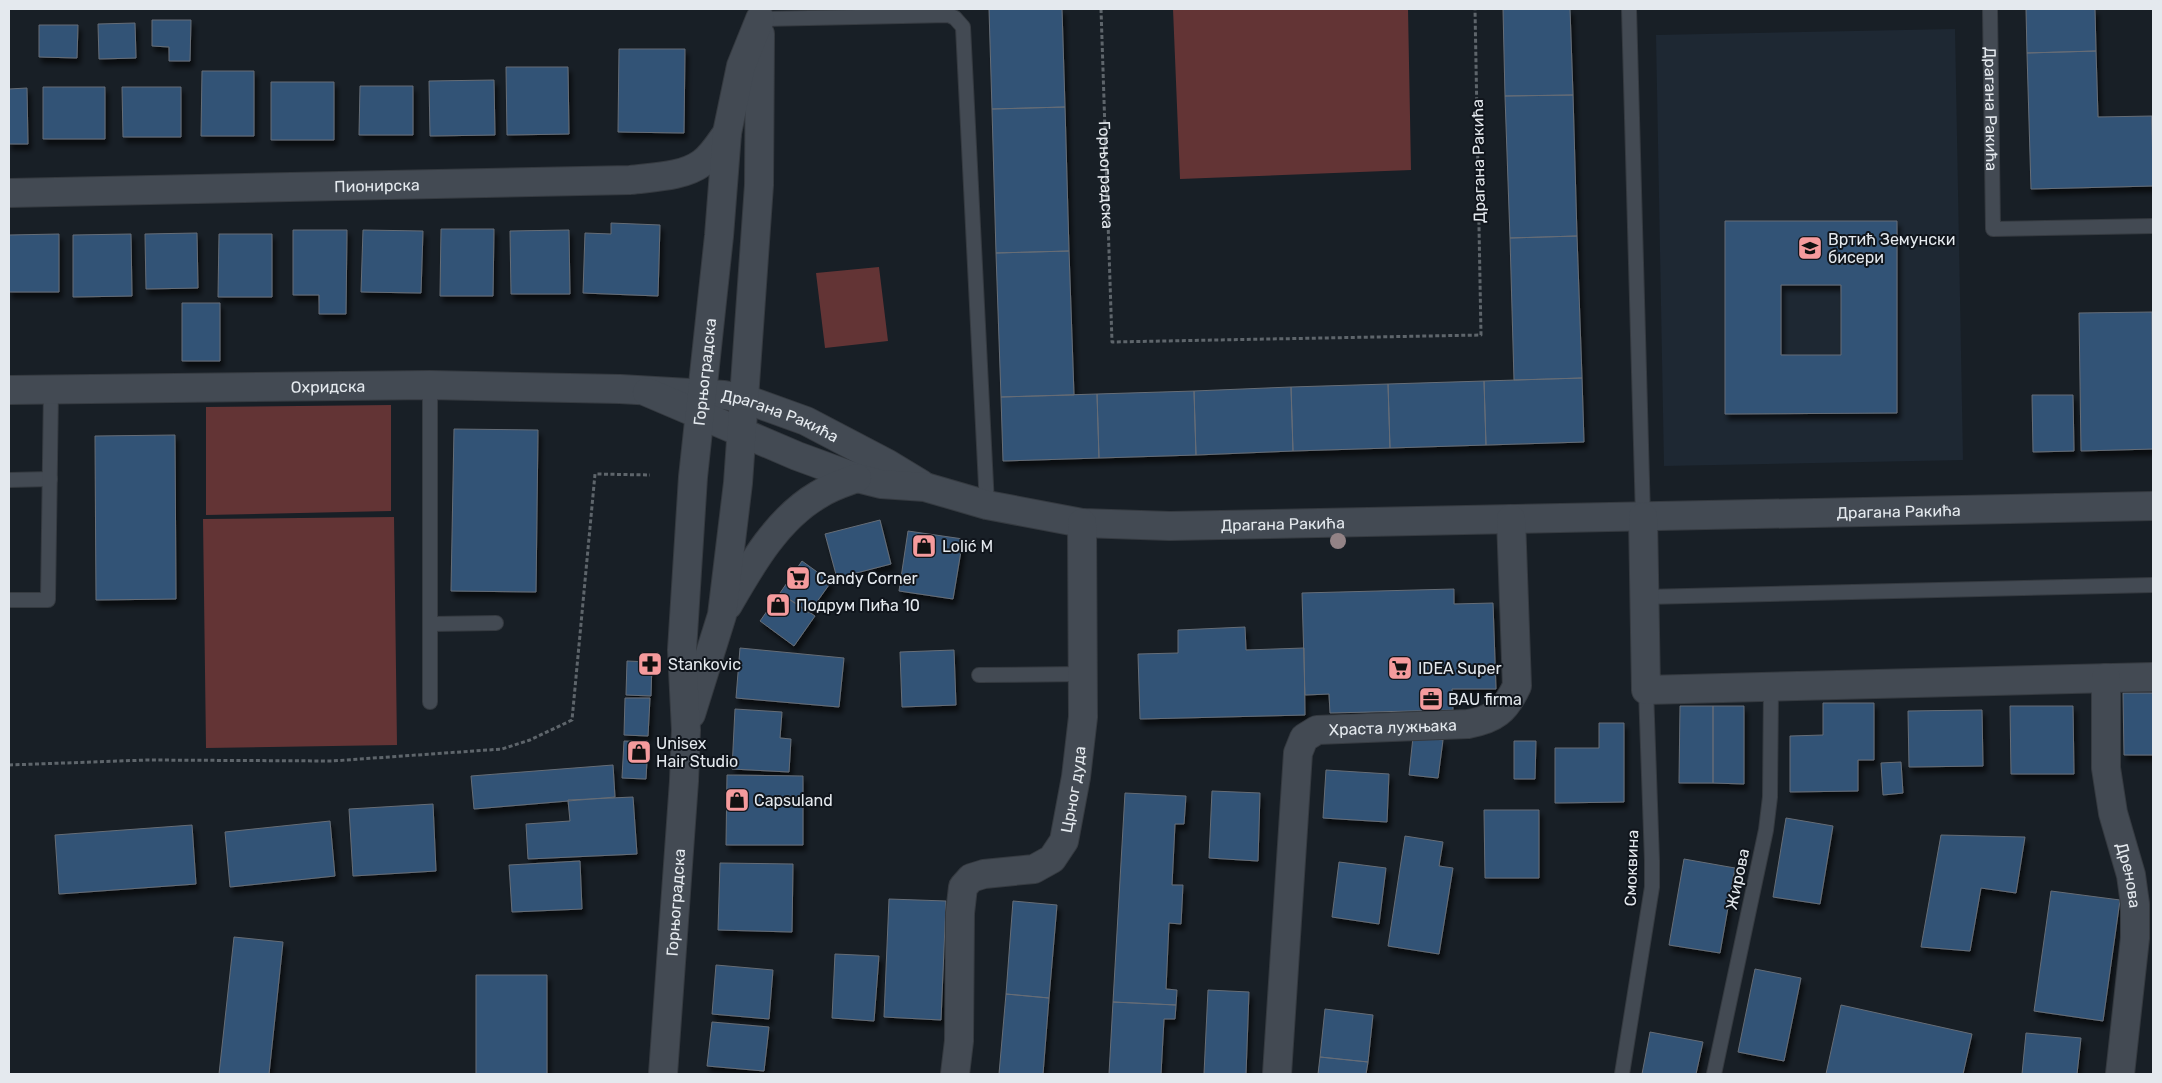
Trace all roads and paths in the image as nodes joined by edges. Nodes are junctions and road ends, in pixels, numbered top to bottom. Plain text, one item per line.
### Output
1 (1101, 9) edge
2 (1475, 9) edge
3 (1629, 9) edge
4 (1990, 9) edge
5 (761, 14) edge
6 (727, 133) junction
7 (9, 193) edge
8 (2153, 226) edge
9 (1112, 342) joint
10 (430, 385) junction
11 (9, 390) edge
12 (51, 390) junction
13 (647, 392) joint
14 (745, 399) junction
15 (701, 404) junction
16 (742, 432) junction
17 (650, 475) dead end
18 (857, 478) junction
19 (50, 479) junction
20 (9, 480) edge
21 (926, 487) junction
22 (987, 505) junction
23 (2153, 506) edge
24 (1643, 517) junction
25 (1511, 519) junction
26 (1082, 523) junction
27 (2153, 585) edge
28 (1645, 597) junction
29 (9, 600) edge
30 (722, 615) junction
31 (496, 623) dead end
32 (431, 624) junction
33 (1084, 674) junction
34 (979, 675) dead end
35 (2153, 677) edge
36 (2106, 678) junction
37 (1771, 688) junction
38 (1646, 690) junction
39 (430, 702) dead end
40 (686, 730) junction
41 (9, 765) edge
42 (663, 1074) edge
43 (955, 1074) edge
44 (1277, 1074) edge
45 (1622, 1074) edge
46 (1714, 1074) edge
47 (2120, 1074) edge

1 - 9 path, Горњоградска
2 - 9 path, Драгана Ракића
3 - 24 lane
4 - 8 lane, Драгана Ракића
5 - 6 street, Горњоградска
5 - 14 street, Горњоградска
5 - 22 lane
6 - 7 street, Пионирска
6 - 15 street, Горњоградска
10 - 12 street, Охридска
10 - 13 street, Охридска
10 - 32 lane
11 - 12 street, Охридска
12 - 19 lane
13 - 15 street, Драгана Ракића
14 - 15 street, Драгана Ракића
14 - 16 street, Горњоградска
14 - 21 street, Драгана Ракића
15 - 16 street, Драгана Ракића
15 - 40 street, Горњоградска
16 - 18 street, Драгана Ракића
16 - 30 street, Горњоградска
17 - 41 path
18 - 21 street, Драгана Ракића
18 - 30 street
19 - 20 lane
19 - 29 lane
21 - 22 street, Драгана Ракића
22 - 26 street, Драгана Ракића
23 - 24 street, Драгана Ракића
24 - 25 street, Драгана Ракића
24 - 28 street
25 - 26 street, Драгана Ракића
25 - 44 street, Храста лужњака
26 - 33 street, Црног дуда
27 - 28 lane
28 - 38 street
30 - 40 street, Горњоградска
31 - 32 lane
32 - 39 lane
33 - 34 lane
33 - 43 street, Црног дуда
35 - 36 street
36 - 37 street
36 - 47 street, Дренова
37 - 38 street
37 - 46 lane, Жирова
38 - 45 lane, Смоквина
40 - 42 street, Горњоградска

